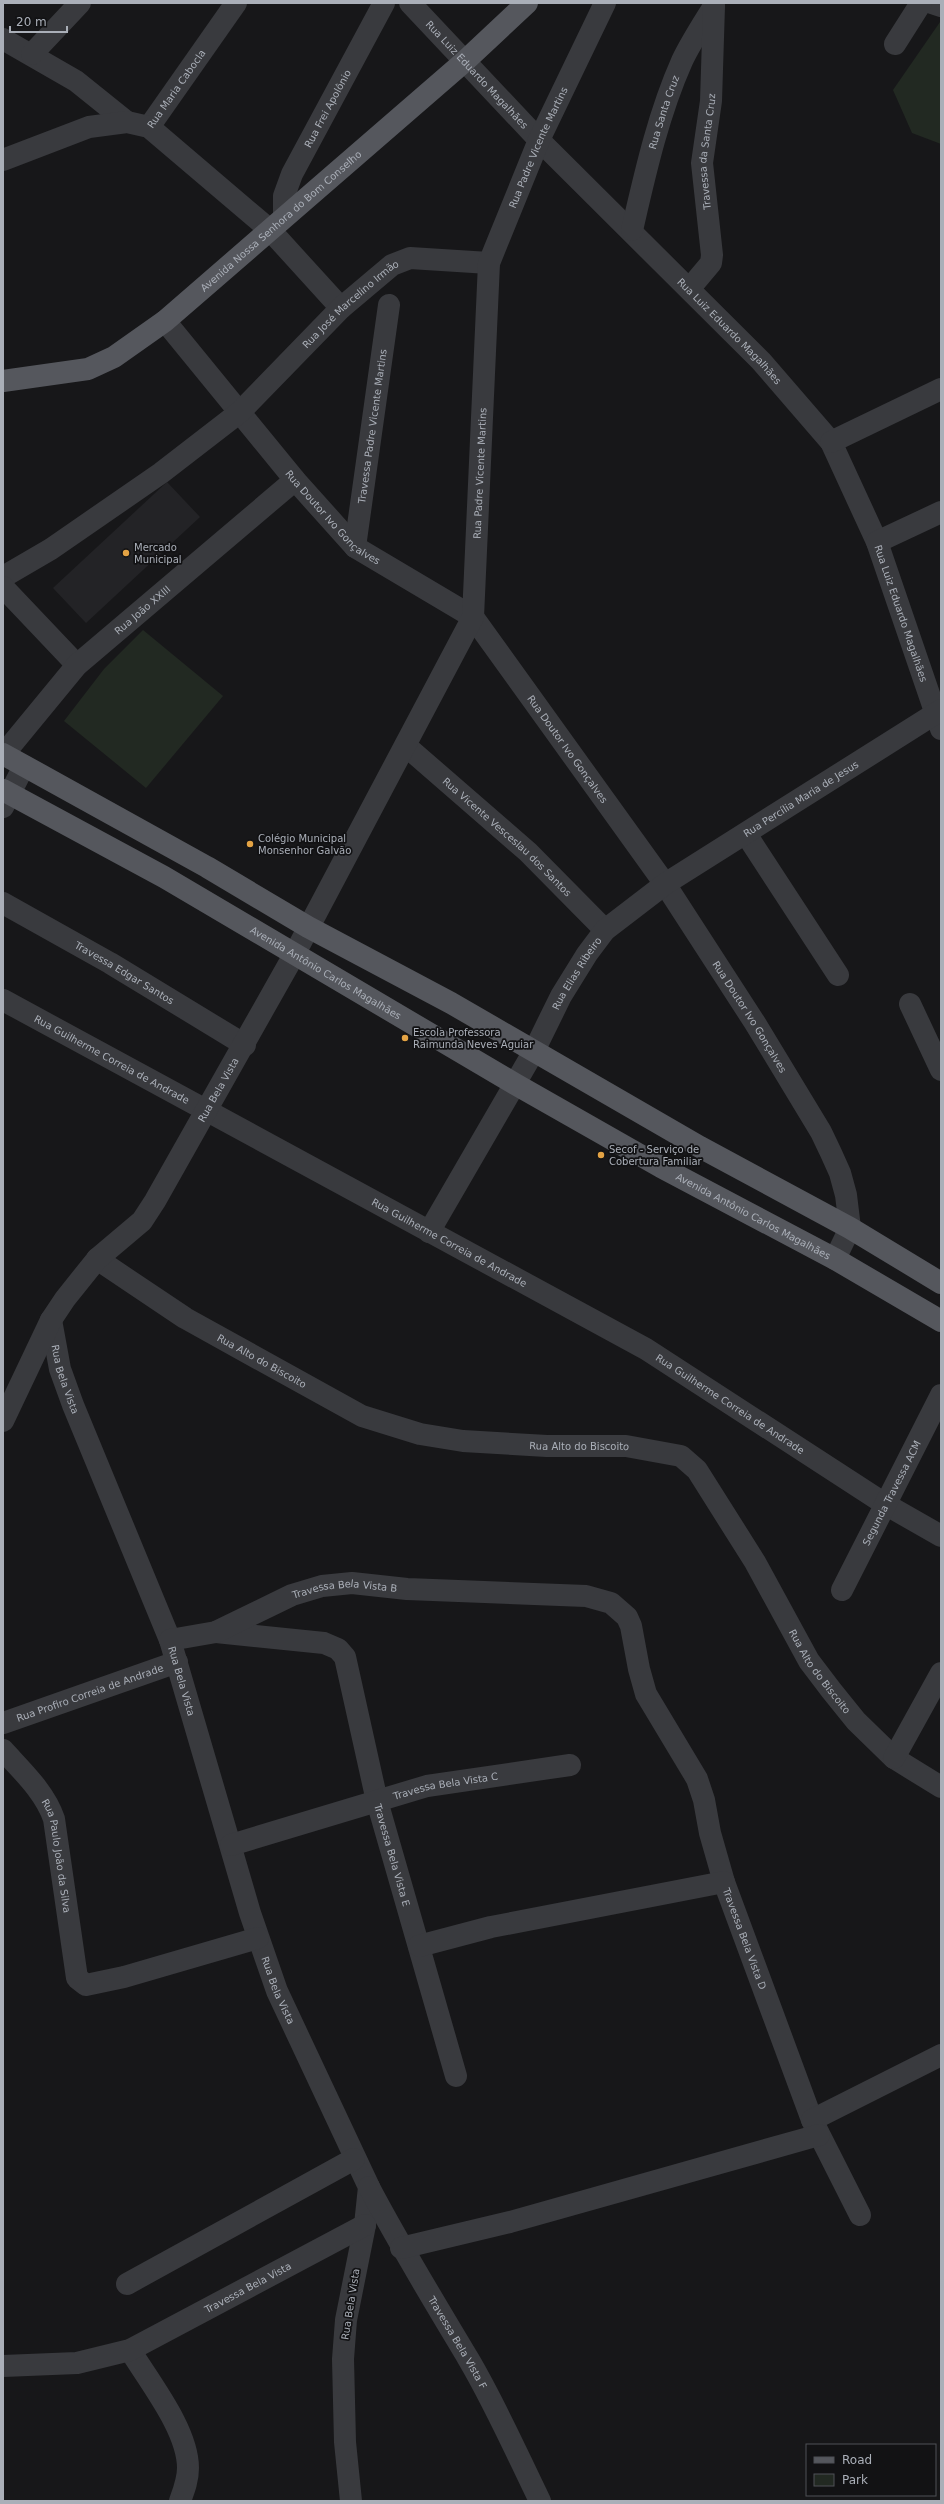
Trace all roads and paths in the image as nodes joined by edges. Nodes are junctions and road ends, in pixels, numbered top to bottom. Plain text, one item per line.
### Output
1 (80, 3) edge
2 (236, 3) edge
3 (384, 3) edge
4 (410, 3) edge
5 (528, 3) edge
6 (605, 3) edge
7 (921, 3) edge
8 (932, 3) edge
9 (715, 4) edge
10 (941, 6) edge
11 (3, 39) edge
12 (895, 44) dead end
13 (32, 54) junction
14 (465, 61) junction
15 (127, 122) junction
16 (149, 127) junction
17 (540, 140) junction
18 (3, 160) edge
19 (277, 223) junction
20 (632, 230) junction
21 (489, 263) junction
22 (690, 288) junction
23 (389, 305) dead end
24 (341, 308) junction
25 (165, 321) junction
26 (3, 381) edge
27 (941, 389) edge
28 (240, 412) junction
29 (831, 442) junction
30 (295, 480) junction
31 (941, 512) edge
32 (877, 542) junction
33 (356, 547) junction
34 (3, 577) edge
35 (3, 587) edge
36 (473, 617) junction
37 (77, 665) junction
38 (939, 717) edge
39 (406, 746) junction
40 (3, 754) edge
41 (24, 766) junction
42 (6, 797) edge
43 (746, 834) junction
44 (666, 884) junction
45 (3, 903) edge
46 (308, 927) junction
47 (605, 930) junction
48 (294, 955) junction
49 (838, 975) dead end
50 (3, 1000) edge
51 (910, 1004) dead end
52 (245, 1045) junction
53 (534, 1051) junction
54 (941, 1070) edge
55 (515, 1084) junction
56 (206, 1111) junction
57 (850, 1228) junction
58 (429, 1232) junction
59 (97, 1259) junction
60 (835, 1259) junction
61 (941, 1282) edge
62 (51, 1320) junction
63 (941, 1321) edge
64 (941, 1395) edge
65 (5, 1411) edge
66 (884, 1504) junction
67 (941, 1536) edge
68 (842, 1590) dead end
69 (216, 1632) junction
70 (170, 1640) junction
71 (177, 1662) junction
72 (941, 1673) edge
73 (3, 1723) edge
74 (3, 1750) edge
75 (894, 1758) junction
76 (570, 1765) dead end
77 (941, 1787) edge
78 (377, 1801) junction
79 (231, 1845) junction
80 (724, 1882) junction
81 (258, 1938) junction
82 (419, 1946) junction
83 (941, 2055) edge
84 (456, 2076) dead end
85 (815, 2127) junction
86 (354, 2159) junction
87 (369, 2187) junction
88 (860, 2215) dead end
89 (365, 2225) junction
90 (401, 2248) junction
91 (126, 2284) dead end
92 (130, 2350) junction
93 (3, 2366) edge
94 (180, 2501) edge
95 (351, 2501) edge
96 (540, 2501) edge

1 - 13 street
2 - 16 street, Rua Maria Cabocla
3 - 19 street, Rua Frei Apolônio
4 - 14 street, Rua Luiz Eduardo Magalhães
5 - 14 main road, Avenida Nossa Senhora do Bom Conselho
6 - 17 street, Rua Padre Vicente Martins
7 - 12 street
8 - 10 street
9 - 20 street, Rua Santa Cruz
9 - 22 street, Travessa da Santa Cruz
11 - 13 street
13 - 15 street
14 - 17 street, Rua Luiz Eduardo Magalhães
14 - 19 main road, Avenida Nossa Senhora do Bom Conselho
15 - 16 street, Rua Maria Cabocla
15 - 18 street, Rua Maria Cabocla
16 - 19 street
17 - 20 street, Rua Luiz Eduardo Magalhães
17 - 21 street, Rua Padre Vicente Martins
19 - 24 street
19 - 25 main road, Avenida Nossa Senhora do Bom Conselho
20 - 22 street, Rua Luiz Eduardo Magalhães
21 - 24 street, Rua José Marcelino Irmão
21 - 36 street, Rua Padre Vicente Martins
22 - 29 street, Rua Luiz Eduardo Magalhães
23 - 33 street, Travessa Padre Vicente Martins
24 - 28 street, Rua José Marcelino Irmão
25 - 26 main road, Avenida Nossa Senhora do Bom Conselho
25 - 28 street, Rua Doutor Ivo Gonçalves
27 - 29 street
28 - 30 street, Rua Doutor Ivo Gonçalves
28 - 34 street
29 - 32 street, Rua Luiz Eduardo Magalhães
30 - 33 street, Rua Doutor Ivo Gonçalves
30 - 37 street, Rua João XXIII
31 - 32 street
32 - 38 street, Rua Luiz Eduardo Magalhães
33 - 36 street, Rua Doutor Ivo Gonçalves
35 - 37 street
36 - 39 street, Rua Padre Vicente Martins
36 - 44 street, Rua Doutor Ivo Gonçalves
37 - 40 street, Rua João XXIII
38 - 43 street, Rua Percília Maria de Jesus
39 - 46 street, Rua Padre Vicente Martins
39 - 47 street, Rua Vicente Vesceslau dos Santos
40 - 41 main road
41 - 42 street
41 - 46 main road
42 - 48 main road, Avenida Antônio Carlos Magalhães
43 - 44 street, Rua Percília Maria de Jesus
43 - 49 street
44 - 47 street, Rua Elias Ribeiro
44 - 57 street, Rua Doutor Ivo Gonçalves
45 - 52 street, Travessa Edgar Santos
46 - 48 street, Rua Bela Vista
46 - 53 main road
47 - 53 street, Rua Elias Ribeiro
48 - 52 street, Rua Bela Vista
48 - 55 main road, Avenida Antônio Carlos Magalhães
50 - 56 street, Rua Guilherme Correia de Andrade
51 - 54 street
52 - 56 street, Rua Bela Vista
53 - 55 street, Rua Elias Ribeiro
53 - 57 main road
55 - 58 street, Rua Elias Ribeiro
55 - 60 main road, Avenida Antônio Carlos Magalhães
56 - 58 street, Rua Guilherme Correia de Andrade
56 - 59 street, Rua Bela Vista
57 - 60 street
57 - 61 main road
58 - 66 street, Rua Guilherme Correia de Andrade
59 - 62 street, Rua Bela Vista
59 - 75 street, Rua Alto do Biscoito
60 - 63 main road, Avenida Antônio Carlos Magalhães
62 - 65 street
62 - 70 street, Rua Bela Vista
64 - 66 street, Segunda Travessa ACM
66 - 67 street, Rua Guilherme Correia de Andrade
66 - 68 street, Segunda Travessa ACM
69 - 70 street, Travessa Bela Vista B
69 - 78 street, Travessa Bela Vista E
69 - 80 street, Travessa Bela Vista B
70 - 71 street, Rua Bela Vista
71 - 73 street, Rua Profiro Correia de Andrade
71 - 79 street, Rua Bela Vista
72 - 75 street
74 - 81 street, Rua Paulo João da Silva
75 - 77 street, Rua Alto do Biscoito
76 - 78 street, Travessa Bela Vista C
78 - 79 street, Travessa Bela Vista C
78 - 82 street, Travessa Bela Vista E
79 - 81 street, Rua Bela Vista
80 - 82 street, Travessa Bela Vista D
80 - 85 street, Travessa Bela Vista D
81 - 86 street, Rua Bela Vista
82 - 84 street, Travessa Bela Vista E
83 - 85 street
85 - 88 street, Travessa Bela Vista D
85 - 90 street
86 - 87 street, Rua Bela Vista
86 - 91 street
87 - 89 street, Rua Bela Vista
87 - 90 street, Travessa Bela Vista F
89 - 92 street, Travessa Bela Vista
89 - 95 street, Rua Bela Vista
90 - 96 street, Travessa Bela Vista F
92 - 93 street, Travessa Bela Vista
92 - 94 street

